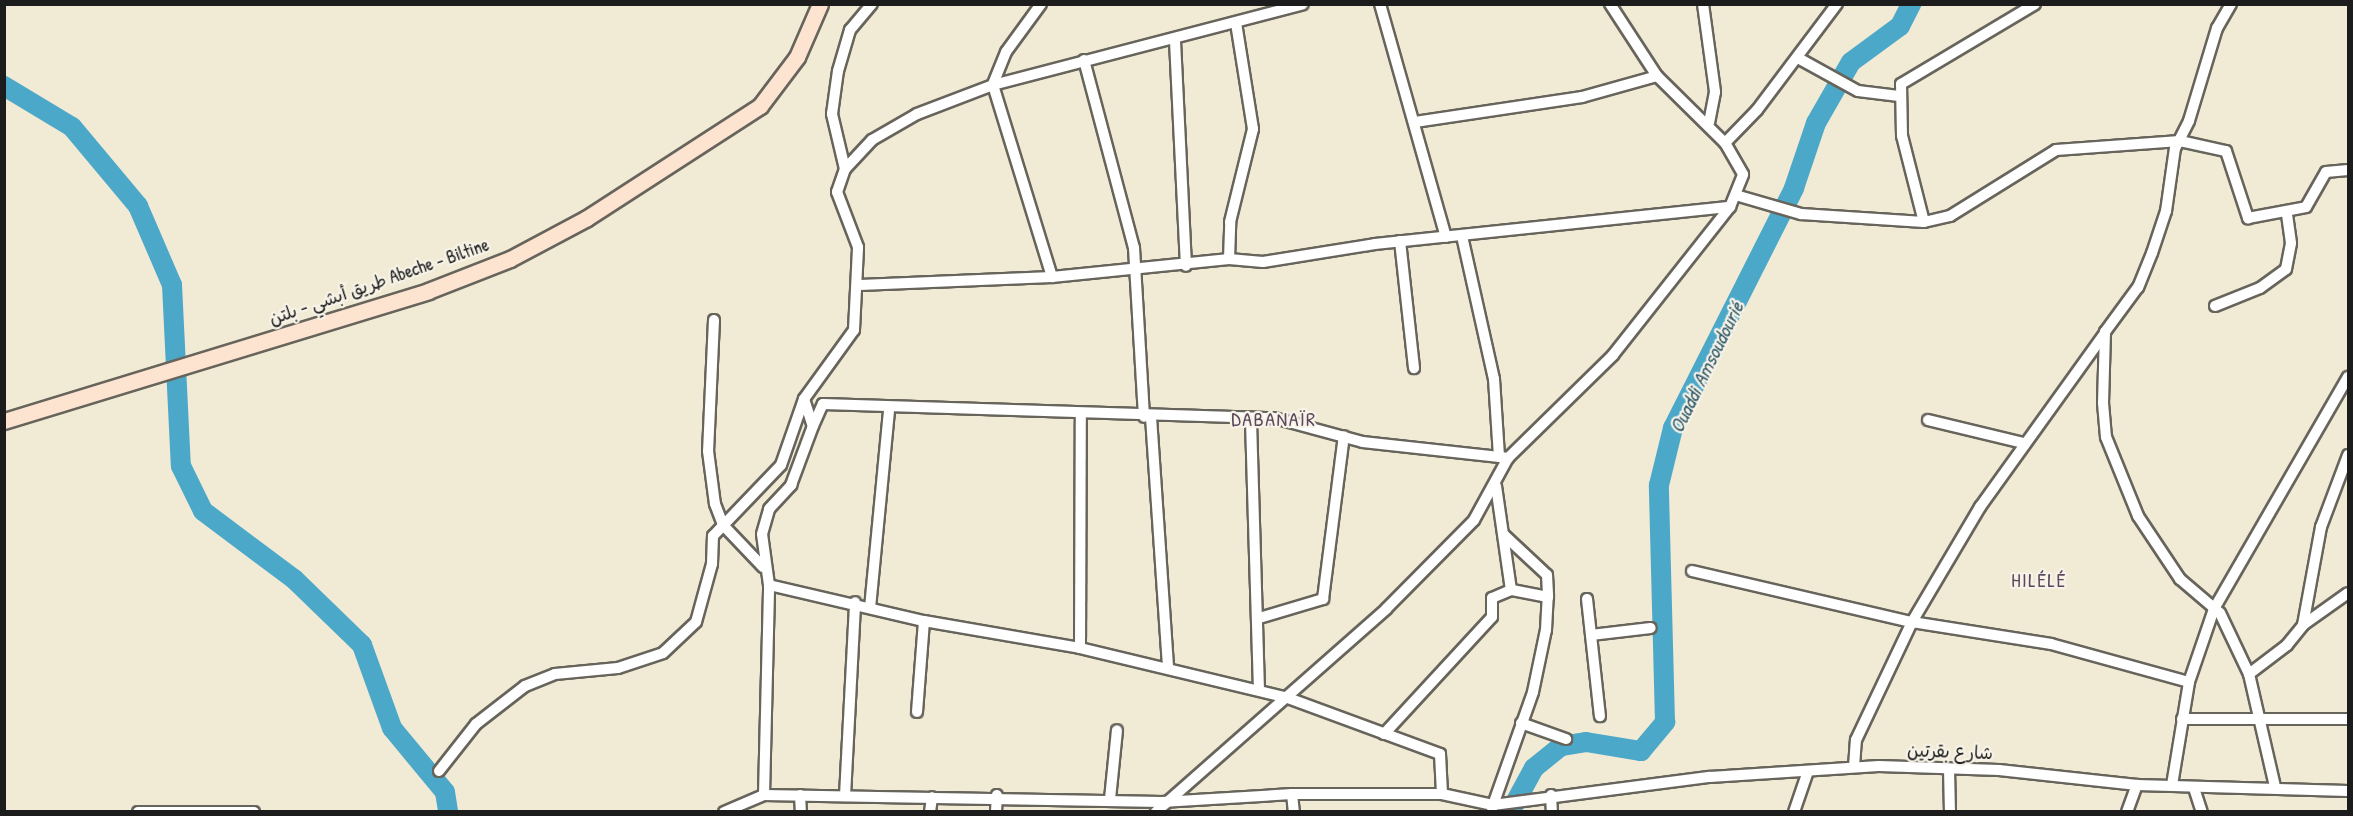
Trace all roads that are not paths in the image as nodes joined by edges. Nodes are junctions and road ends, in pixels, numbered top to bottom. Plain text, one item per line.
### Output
1 (820, 4) edge
2 (872, 4) edge
3 (1041, 4) edge
4 (1303, 4) edge
5 (1380, 4) edge
6 (1610, 4) edge
7 (1703, 4) edge
8 (1837, 4) edge
9 (2035, 4) edge
10 (2231, 4) edge
11 (1236, 23) junction
12 (1175, 41) junction
13 (1798, 58) junction
14 (1084, 60) junction
15 (1658, 76) junction
16 (993, 85) junction
17 (1899, 96) junction
18 (1415, 122) junction
19 (1709, 122) junction
20 (2180, 141) junction
21 (1725, 143) junction
22 (845, 169) junction
23 (2349, 170) edge
24 (1739, 196) junction
25 (1730, 207) junction
26 (2287, 213) junction
27 (1924, 222) junction
28 (1462, 236) junction
29 (1446, 237) junction
30 (1400, 241) junction
31 (1229, 259) junction
32 (1186, 266) junction
33 (1136, 271) junction
34 (1052, 278) junction
35 (860, 285) junction
36 (2215, 306) dead end
37 (714, 320) dead end
38 (2105, 332) junction
39 (1414, 368) dead end
40 (2349, 377) edge
41 (804, 399) junction
42 (889, 409) junction
43 (1081, 414) junction
44 (1147, 417) junction
45 (1928, 420) dead end
46 (4, 421) edge
47 (1251, 421) junction
48 (813, 426) junction
49 (1344, 436) junction
50 (2024, 442) junction
51 (2349, 455) edge
52 (1503, 457) junction
53 (1496, 486) junction
54 (723, 525) junction
55 (1503, 534) junction
56 (763, 567) junction
57 (1692, 571) dead end
58 (770, 585) junction
59 (1511, 590) junction
60 (2349, 593) edge
61 (1548, 597) junction
62 (1587, 599) dead end
63 (855, 602) junction
64 (870, 608) junction
65 (2214, 609) junction
66 (1259, 618) junction
67 (924, 621) junction
68 (1912, 622) junction
69 (2303, 625) junction
70 (1651, 628) dead end
71 (1591, 635) junction
72 (1080, 648) junction
73 (1168, 667) junction
74 (2249, 674) junction
75 (2189, 682) junction
76 (1259, 689) junction
77 (1288, 698) junction
78 (917, 712) dead end
79 (1600, 716) dead end
80 (2261, 718) junction
81 (2182, 719) junction
82 (2349, 720) edge
83 (1521, 723) junction
84 (1117, 730) dead end
85 (1384, 734) junction
86 (1566, 739) dead end
87 (1854, 767) junction
88 (1949, 769) junction
89 (439, 771) dead end
90 (1808, 771) junction
91 (2137, 785) junction
92 (2172, 785) junction
93 (2275, 787) junction
94 (2194, 788) junction
95 (2349, 791) edge
96 (1292, 794) junction
97 (1442, 794) junction
98 (764, 795) junction
99 (800, 795) junction
100 (998, 795) junction
101 (1551, 795) junction
102 (845, 796) junction
103 (932, 797) junction
104 (1110, 799) junction
105 (1159, 807) edge
106 (1492, 808) edge
107 (138, 812) edge
108 (254, 812) edge
109 (724, 812) edge
110 (801, 812) edge
111 (930, 812) edge
112 (996, 812) edge
113 (1294, 812) edge
114 (1552, 812) edge
115 (1794, 812) edge
116 (1950, 812) edge
117 (2127, 812) edge
118 (2202, 812) edge

1 - 46 main road, طريق أبشي - بلتن Abeche - Biltine
2 - 22 street
3 - 16 street
4 - 11 street
5 - 18 street
6 - 15 street
7 - 19 street
8 - 13 street
9 - 17 street
10 - 20 street
11 - 12 street
11 - 31 street
12 - 14 street
12 - 32 street
13 - 17 street
13 - 21 street
14 - 16 street
14 - 33 street
15 - 18 street
15 - 19 street
16 - 22 street
16 - 34 street
17 - 27 street
18 - 29 street
19 - 21 street
20 - 26 street
20 - 27 street
20 - 38 street
21 - 24 street
22 - 35 street
23 - 26 street
24 - 25 street
24 - 27 street
25 - 28 street
25 - 52 street
26 - 36 street
28 - 29 street
28 - 52 street
29 - 30 street
30 - 31 street
30 - 39 street
31 - 32 street
32 - 33 street
33 - 34 street
33 - 44 street
34 - 35 street
35 - 41 street
37 - 54 street
38 - 50 street
38 - 65 street
40 - 65 street
41 - 48 street
41 - 54 street
42 - 43 street
42 - 48 street
42 - 64 street
43 - 44 street
43 - 72 street
44 - 47 street
44 - 73 street
45 - 50 street
47 - 49 street
47 - 66 street
48 - 56 street
49 - 52 street
49 - 66 street
50 - 68 street
51 - 69 street
52 - 53 street
53 - 55 street
53 - 77 street
54 - 56 street
54 - 89 street
55 - 59 street
55 - 61 street
56 - 58 street
57 - 68 street
58 - 63 street
58 - 98 street
59 - 61 street
59 - 85 street
60 - 69 street
61 - 83 street
62 - 71 street
63 - 64 street
63 - 102 street
64 - 67 street
65 - 74 street
65 - 75 street
66 - 76 street
67 - 72 street
67 - 78 street
68 - 75 street
68 - 87 street
69 - 74 street
70 - 71 street
71 - 79 street
72 - 73 street
73 - 76 street
74 - 80 street
75 - 81 street
76 - 77 street
77 - 85 street
77 - 105 street
80 - 81 street
80 - 82 street
80 - 93 street
81 - 92 street
83 - 86 street
83 - 106 street
84 - 104 street
85 - 97 street
87 - 88 street, شارع بقرتين
87 - 90 street, شارع بقرتين
88 - 91 street, شارع بقرتين
88 - 116 street
90 - 101 street, شارع بقرتين
90 - 115 street
91 - 92 street, شارع بقرتين
91 - 117 street
92 - 94 street, شارع بقرتين
93 - 94 street, شارع بقرتين
93 - 95 street, شارع بقرتين
94 - 118 street
96 - 97 street
96 - 105 street
96 - 113 street
97 - 106 street
98 - 99 street
98 - 109 street
99 - 102 street
99 - 110 street
100 - 103 street
100 - 104 street
100 - 112 street
101 - 106 street, شارع بقرتين
101 - 114 street
102 - 103 street
103 - 111 street
104 - 105 street
107 - 108 street

